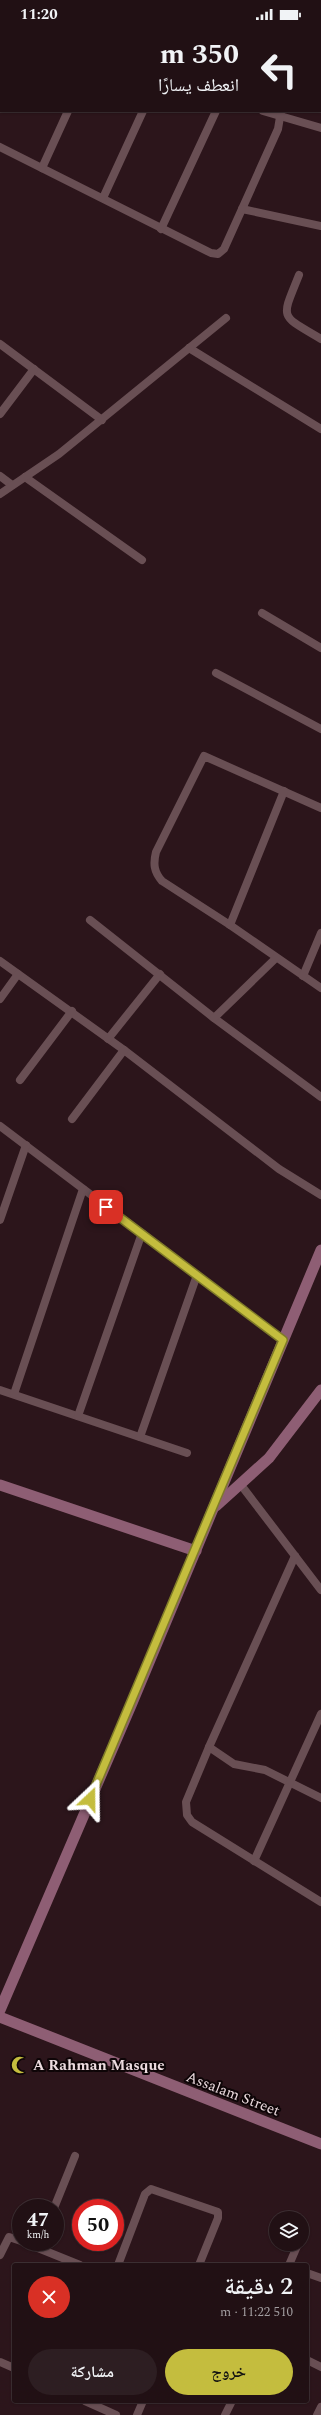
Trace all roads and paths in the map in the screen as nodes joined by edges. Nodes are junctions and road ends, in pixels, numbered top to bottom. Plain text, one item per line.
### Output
1 (68, 112) edge
2 (143, 112) edge
3 (216, 112) edge
4 (269, 112) edge
5 (281, 114) edge
6 (321, 128) edge
7 (0, 147) edge
8 (42, 168) junction
9 (102, 198) junction
10 (242, 209) junction
11 (321, 226) edge
12 (161, 229) junction
13 (299, 275) dead end
14 (226, 318) dead end
15 (321, 339) edge
16 (0, 344) edge
17 (189, 348) junction
18 (34, 369) junction
19 (0, 414) edge
20 (102, 420) junction
21 (321, 429) edge
22 (0, 476) edge
23 (25, 476) junction
24 (12, 485) junction
25 (0, 494) edge
26 (142, 560) dead end
27 (262, 613) dead end
28 (321, 648) edge
29 (216, 673) dead end
30 (321, 729) edge
31 (284, 792) junction
32 (321, 808) edge
33 (90, 920) dead end
34 (230, 925) junction
35 (321, 933) edge
36 (276, 958) junction
37 (0, 961) edge
38 (18, 974) junction
39 (160, 974) junction
40 (303, 976) junction
41 (321, 988) edge
42 (0, 999) edge
43 (72, 1011) junction
44 (214, 1018) junction
45 (108, 1039) junction
46 (124, 1050) junction
47 (20, 1080) dead end
48 (321, 1097) edge
49 (72, 1119) dead end
50 (0, 1126) edge
51 (26, 1145) junction
52 (83, 1189) junction
53 (321, 1195) edge
54 (0, 1220) edge
55 (142, 1233) junction
56 (321, 1250) edge
57 (197, 1275) junction
58 (283, 1340) junction
59 (0, 1390) edge
60 (321, 1390) edge
61 (14, 1394) junction
62 (78, 1416) junction
63 (140, 1437) junction
64 (186, 1453) dead end
65 (0, 1485) edge
66 (241, 1486) junction
67 (214, 1508) junction
68 (196, 1551) junction
69 (295, 1556) junction
70 (321, 1590) edge
71 (321, 1714) edge
72 (209, 1746) junction
73 (290, 1783) junction
74 (321, 1798) edge
75 (254, 1861) junction
76 (321, 1902) edge
77 (0, 2010) edge
78 (0, 2017) edge
79 (321, 2144) edge
80 (75, 2156) dead end
81 (58, 2199) edge
82 (12, 2237) edge
83 (51, 2251) edge
84 (295, 2251) edge
85 (0, 2255) edge
86 (76, 2263) edge
87 (119, 2263) edge
88 (200, 2263) edge
89 (290, 2263) edge
90 (309, 2273) edge
91 (321, 2278) edge
92 (309, 2361) edge
93 (0, 2362) edge
94 (12, 2367) edge
95 (321, 2367) edge
96 (89, 2403) edge
97 (142, 2403) edge
98 (231, 2403) edge
99 (321, 2407) edge
100 (116, 2415) edge
101 (137, 2415) edge
102 (225, 2415) edge
103 (317, 2415) edge

1 - 8 street
2 - 9 street
3 - 12 street
4 - 5 street
5 - 6 street
5 - 10 street
7 - 8 street
8 - 9 street
9 - 12 street
10 - 11 street
10 - 12 street
13 - 15 street
14 - 17 street
16 - 18 street
17 - 20 street
17 - 21 street
18 - 19 street
18 - 20 street
20 - 23 street
22 - 24 street
23 - 24 street
23 - 26 street
24 - 25 street
27 - 28 street
29 - 30 street
31 - 32 street
31 - 34 street
31 - 34 street
33 - 39 street
34 - 36 street
35 - 40 street
36 - 40 street
36 - 44 street
37 - 38 street
38 - 42 street
38 - 43 street
39 - 44 street
39 - 45 street
40 - 41 street
43 - 45 street
43 - 47 street
44 - 48 street
45 - 46 street
46 - 49 street
46 - 53 street
50 - 51 street
51 - 52 street
51 - 54 street
52 - 55 street
52 - 61 street
55 - 57 street
55 - 62 street
56 - 58 main road
57 - 58 street
57 - 63 street
58 - 67 main road
59 - 61 street
60 - 66 main road
61 - 62 street
62 - 63 street
63 - 64 street
65 - 68 main road
66 - 67 main road
66 - 69 street
67 - 68 main road
68 - 77 main road
69 - 70 street
69 - 72 street
71 - 73 street
72 - 73 street
72 - 75 street
73 - 74 street
73 - 75 street
75 - 76 street
78 - 79 main road, Assalam Street
80 - 81 street
82 - 85 street
83 - 86 street
84 - 89 street
87 - 88 street
90 - 91 street
92 - 95 street
93 - 94 street
96 - 100 street
97 - 101 street
98 - 102 street
99 - 103 street

